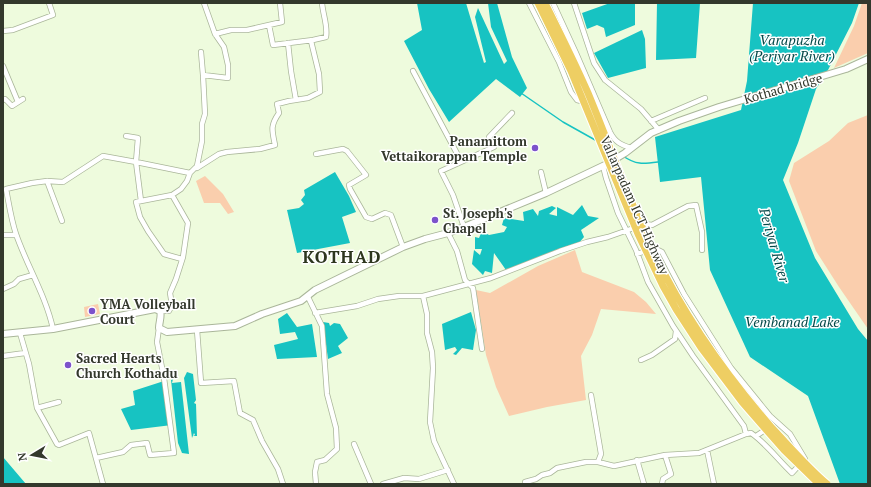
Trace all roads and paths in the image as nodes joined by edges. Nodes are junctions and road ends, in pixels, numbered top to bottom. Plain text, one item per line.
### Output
1 (49, 3) edge
2 (204, 3) edge
3 (280, 3) edge
4 (322, 3) edge
5 (529, 3) edge
6 (538, 3) edge
7 (545, 3) edge
8 (553, 3) edge
9 (574, 3) edge
10 (269, 25) junction
11 (3, 31) edge
12 (215, 34) junction
13 (311, 41) junction
14 (288, 43) junction
15 (201, 52) dead end
16 (868, 59) edge
17 (3, 66) edge
18 (414, 71) dead end
19 (202, 75) junction
20 (705, 98) dead end
21 (23, 99) dead end
22 (3, 100) edge
23 (296, 100) junction
24 (597, 100) junction
25 (18, 102) junction
26 (512, 113) dead end
27 (651, 121) junction
28 (659, 130) junction
29 (126, 136) dead end
30 (631, 148) junction
31 (316, 154) dead end
32 (461, 161) junction
33 (136, 162) junction
34 (605, 165) junction
35 (196, 168) junction
36 (541, 172) dead end
37 (190, 173) junction
38 (47, 181) junction
39 (4, 189) edge
40 (546, 194) junction
41 (172, 195) junction
42 (141, 201) junction
43 (62, 222) dead end
44 (464, 227) junction
45 (626, 231) junction
46 (448, 233) junction
47 (3, 235) edge
48 (16, 235) junction
49 (403, 247) junction
50 (702, 250) dead end
51 (637, 254) junction
52 (182, 259) junction
53 (33, 275) junction
54 (469, 283) junction
55 (3, 289) edge
56 (423, 296) junction
57 (308, 297) junction
58 (160, 311) junction
59 (316, 313) junction
60 (160, 328) junction
61 (53, 329) junction
62 (197, 330) junction
63 (676, 331) junction
64 (20, 333) junction
65 (3, 334) edge
66 (482, 349) dead end
67 (25, 354) junction
68 (3, 356) edge
69 (641, 360) dead end
70 (591, 395) dead end
71 (58, 402) dead end
72 (36, 408) junction
73 (777, 422) junction
74 (746, 434) junction
75 (756, 436) junction
76 (354, 444) dead end
77 (708, 450) junction
78 (665, 455) junction
79 (96, 458) junction
80 (638, 460) junction
81 (598, 462) junction
82 (448, 470) junction
83 (536, 479) junction
84 (103, 484) edge
85 (283, 484) edge
86 (316, 484) edge
87 (371, 484) edge
88 (384, 484) edge
89 (454, 484) edge
90 (525, 484) edge
91 (539, 484) edge
92 (644, 484) edge
93 (662, 484) edge
94 (714, 484) edge
95 (819, 484) edge
96 (827, 484) edge

1 - 11 street
2 - 12 street
3 - 10 street
4 - 13 street
5 - 24 street
6 - 95 highway, Vallarpadam ICT Highway, bridge
7 - 96 highway, Vallarpadam ICT Highway, bridge
8 - 24 street
9 - 27 street
10 - 12 street
10 - 14 street
12 - 19 street
13 - 14 street
13 - 23 street
14 - 23 street
15 - 19 street
16 - 28 main road, Kothad bridge
17 - 25 street
18 - 32 street
19 - 35 street
20 - 27 street
21 - 25 street
22 - 25 street
23 - 35 street
24 - 30 street
26 - 32 street
27 - 28 street
28 - 30 main road, Kothad bridge
29 - 33 street
30 - 34 main road, Kothad bridge, bridge
31 - 49 street
32 - 44 street
33 - 37 street
33 - 38 street
33 - 42 street
34 - 40 main road, Kothad bridge
34 - 45 street
35 - 37 street
36 - 40 street
37 - 41 street
38 - 39 street
38 - 43 street
39 - 48 street
40 - 44 main road, Kothad bridge
41 - 42 street
41 - 52 street
42 - 52 street
44 - 46 main road, Kothad bridge
45 - 50 street
45 - 51 street
45 - 54 street
46 - 49 main road, Kothad bridge
46 - 54 street
47 - 48 street
48 - 53 street
49 - 57 main road, Kothad bridge
51 - 63 street
51 - 73 street
52 - 58 street
53 - 55 street
53 - 61 street
54 - 56 street
54 - 66 street
56 - 59 street
56 - 82 street
57 - 59 street
57 - 62 main road, Kothad bridge
58 - 60 main road
58 - 61 main road
59 - 86 street
60 - 62 main road, Kothad bridge
60 - 79 street
61 - 64 main road
62 - 85 street
63 - 69 street
63 - 74 street
64 - 65 main road
64 - 67 street
67 - 68 street
67 - 72 street
70 - 81 street
71 - 72 street
72 - 79 street
73 - 75 street
73 - 75 street
74 - 75 street
74 - 77 street
76 - 87 street
77 - 78 street
77 - 94 street
78 - 80 street
78 - 93 street
79 - 84 street
80 - 81 street
80 - 92 street
81 - 83 street
82 - 88 street
82 - 89 street
83 - 90 street
83 - 91 street

